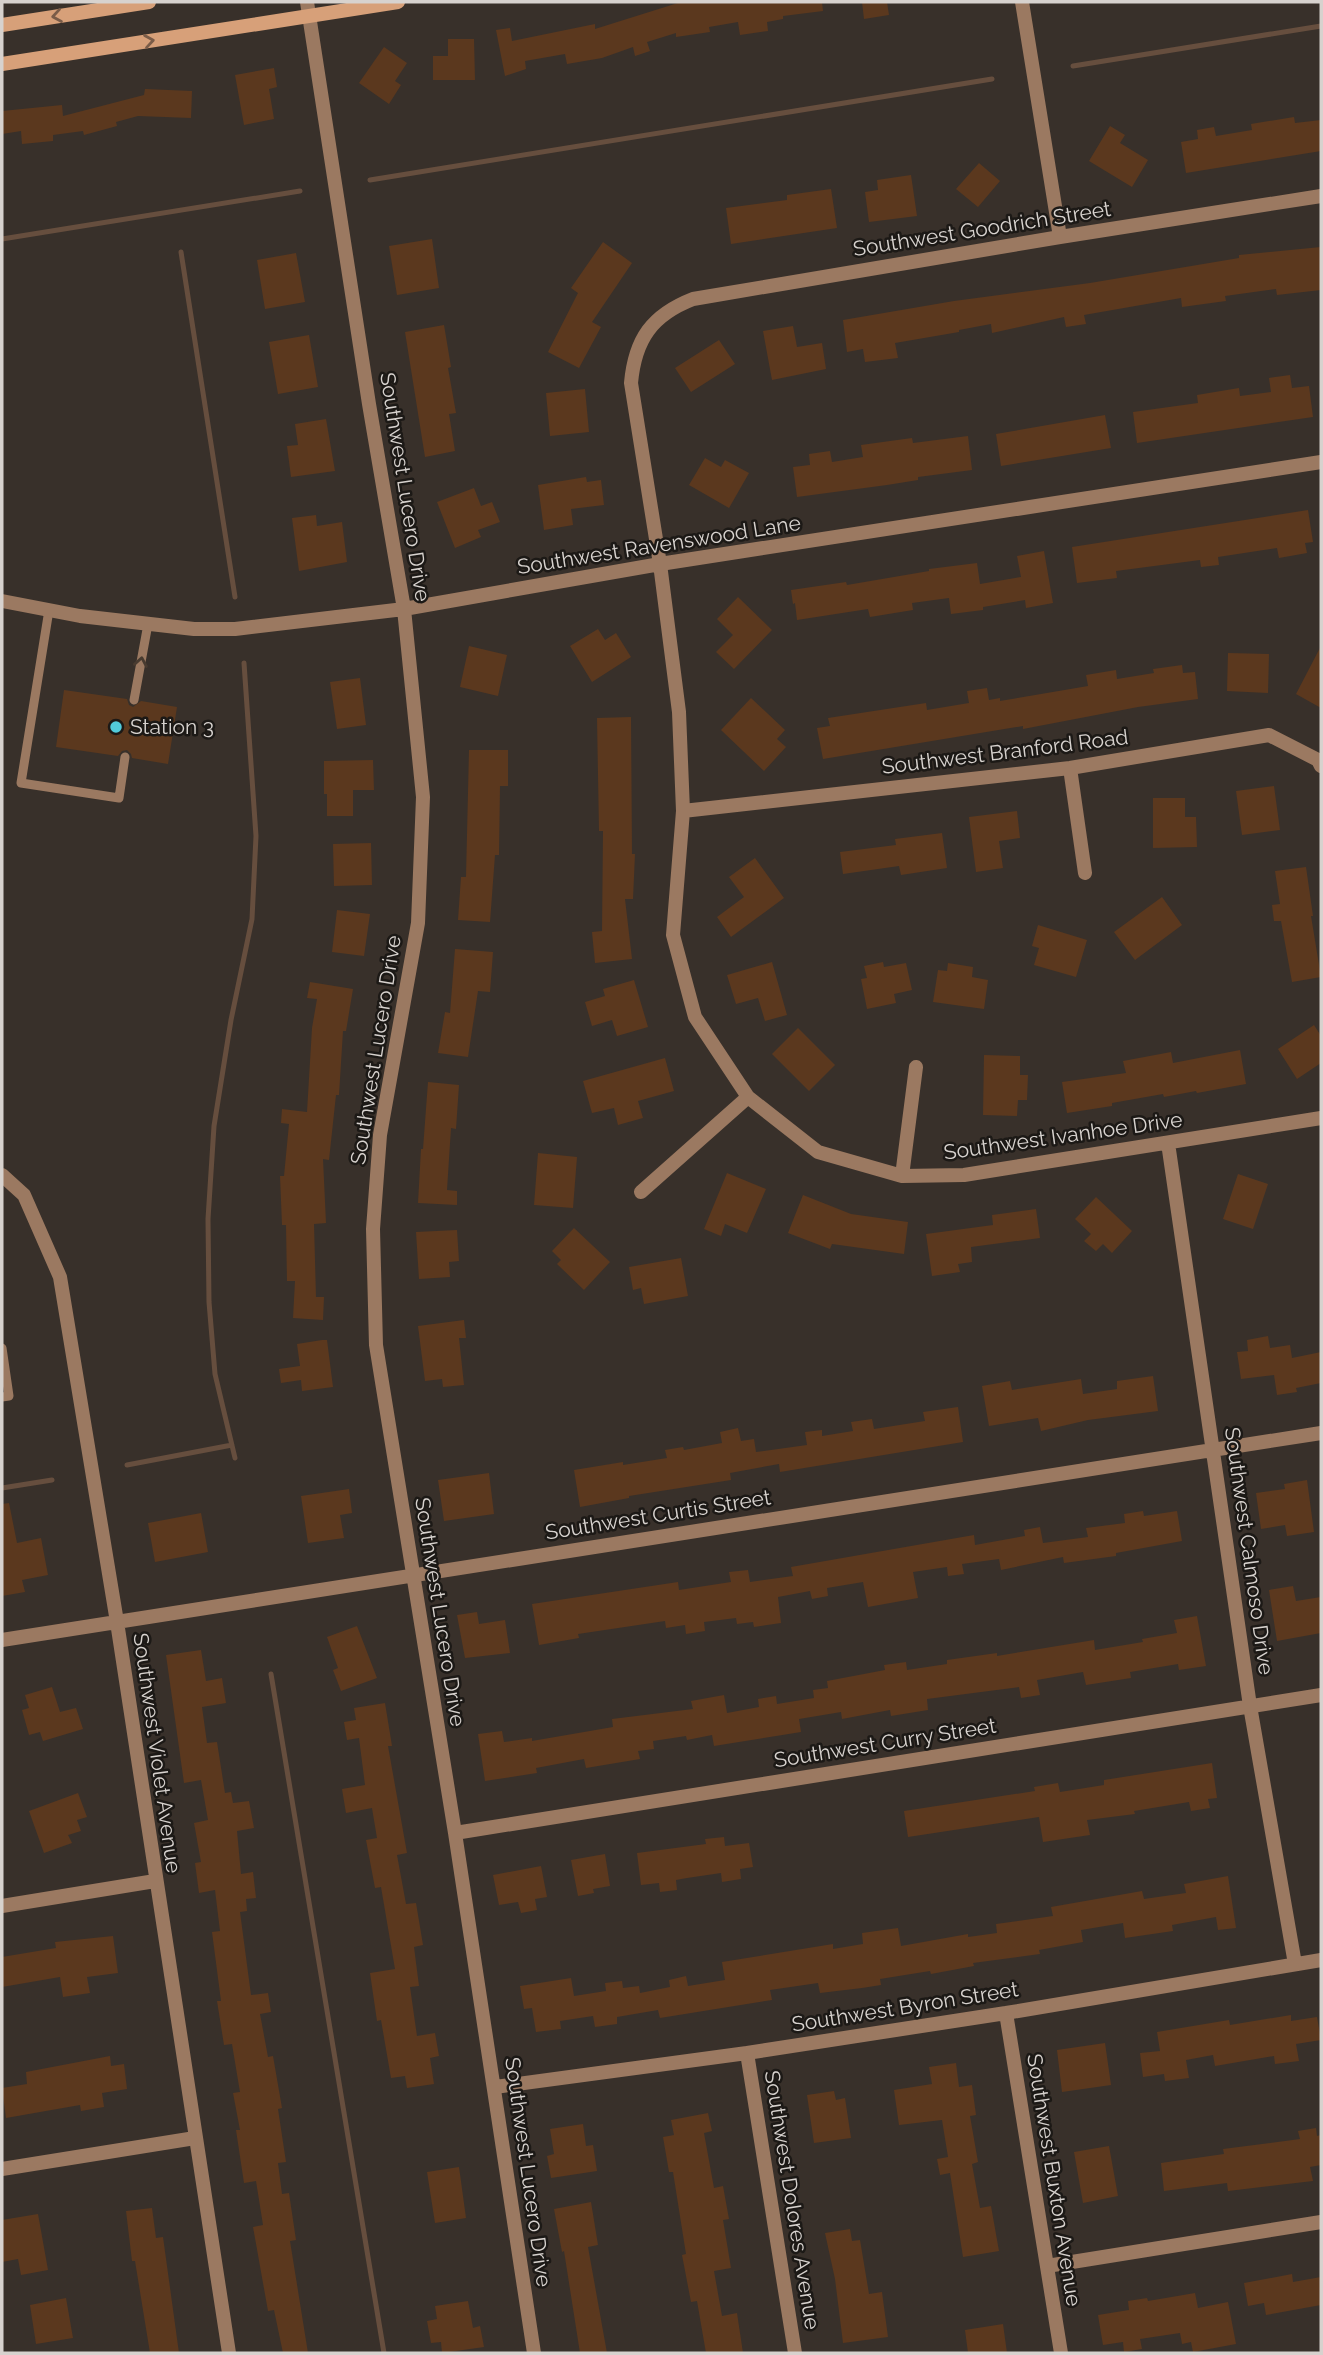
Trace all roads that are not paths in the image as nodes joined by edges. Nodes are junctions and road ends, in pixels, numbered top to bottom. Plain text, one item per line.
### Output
1 (149, 2) edge
2 (398, 2) edge
3 (1022, 2) edge
4 (308, 9) edge
5 (2, 25) edge
6 (2, 64) edge
7 (1321, 196) edge
8 (1060, 237) junction
9 (655, 321) joint
10 (1321, 463) edge
11 (660, 564) junction
12 (2, 601) edge
13 (404, 609) junction
14 (49, 610) junction
15 (148, 624) junction
16 (134, 700) dead end
17 (125, 757) dead end
18 (1321, 766) edge
19 (1070, 768) junction
20 (683, 811) junction
21 (1086, 873) dead end
22 (916, 1067) dead end
23 (748, 1097) junction
24 (1321, 1118) edge
25 (1168, 1143) junction
26 (2, 1175) edge
27 (902, 1176) junction
28 (641, 1192) dead end
29 (2, 1348) edge
30 (2, 1397) edge
31 (1321, 1433) edge
32 (1213, 1451) junction
33 (412, 1574) junction
34 (117, 1622) junction
35 (2, 1640) edge
36 (1321, 1695) edge
37 (1250, 1706) junction
38 (455, 1833) junction
39 (155, 1881) junction
40 (2, 1906) edge
41 (1321, 1960) edge
42 (1295, 1964) junction
43 (1006, 2013) junction
44 (747, 2053) junction
45 (495, 2087) junction
46 (195, 2138) junction
47 (2, 2169) edge
48 (1321, 2222) edge
49 (1047, 2266) junction
50 (229, 2353) edge
51 (534, 2353) edge
52 (795, 2353) edge
53 (1061, 2353) edge

1 -> 5 main road
2 - 4 main road
3 - 8 street
6 -> 4 main road
4 - 13 street, Southwest Lucero Drive
7 - 8 street, Southwest Goodrich Street
8 - 9 street, Southwest Goodrich Street
9 - 11 street, Southwest Ivanhoe Drive
10 - 11 street, Southwest Ravenswood Lane
11 - 13 street, Southwest Ravenswood Lane
11 - 20 street, Southwest Ivanhoe Drive
12 - 14 street, Southwest Ravenswood Lane
13 - 15 street, Southwest Ravenswood Lane
13 - 33 street, Southwest Lucero Drive
14 - 15 street, Southwest Ravenswood Lane
14 - 17 lane
16 -> 15 lane
18 - 19 street, Southwest Branford Road
19 - 20 street, Southwest Branford Road
19 - 21 street
20 - 23 street, Southwest Ivanhoe Drive
22 - 27 street
23 - 27 street, Southwest Ivanhoe Drive
23 - 28 street
24 - 25 street, Southwest Ivanhoe Drive
25 - 27 street, Southwest Ivanhoe Drive
25 - 32 street, Southwest Calmoso Drive
26 - 34 street, Southwest Violet Avenue
29 - 30 lane
31 - 32 street, Southwest Curtis Street
32 - 33 street, Southwest Curtis Street
32 - 37 street, Southwest Calmoso Drive
33 - 34 street, Southwest Curtis Street
33 - 38 street, Southwest Lucero Drive
34 - 35 street, Southwest Curtis Street
34 - 39 street, Southwest Violet Avenue
36 - 37 street, Southwest Curry Street
37 - 38 street, Southwest Curry Street
37 - 42 street, Southwest Calmoso Drive
38 - 45 street, Southwest Lucero Drive
39 - 40 street
39 - 46 street, Southwest Violet Avenue
41 - 42 street, Southwest Byron Street
42 - 43 street, Southwest Byron Street
43 - 44 street, Southwest Byron Street
43 - 49 street, Southwest Buxton Avenue
44 - 45 street, Southwest Byron Street
44 - 52 street, Southwest Dolores Avenue
45 - 51 street, Southwest Lucero Drive
46 - 47 street
46 - 50 street, Southwest Violet Avenue
48 - 49 street
49 - 53 street, Southwest Buxton Avenue

